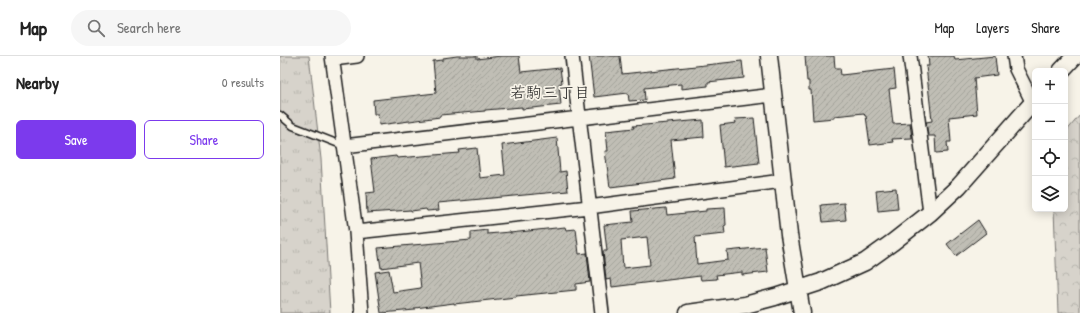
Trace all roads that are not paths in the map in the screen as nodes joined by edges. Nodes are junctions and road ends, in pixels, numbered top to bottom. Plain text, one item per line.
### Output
1 (356, 56) edge
2 (572, 56) edge
3 (769, 56) edge
4 (910, 56) edge
5 (1014, 56) edge
6 (1075, 56) edge
7 (332, 58) edge
8 (1064, 68) edge
9 (773, 95) junction
10 (1032, 97) edge
11 (1032, 103) edge
12 (280, 115) edge
13 (578, 118) junction
14 (344, 146) junction
15 (782, 182) junction
16 (589, 207) junction
17 (930, 213) junction
18 (356, 232) junction
19 (799, 290) junction
20 (362, 313) edge
21 (602, 313) edge
22 (688, 313) edge
23 (802, 313) edge

1 - 7 street
2 - 13 street
3 - 9 street
4 - 17 street
5 - 10 street
6 - 8 street
7 - 14 street
9 - 13 street
9 - 15 street
11 - 17 street
12 - 14 lane
13 - 14 street
13 - 16 street
14 - 18 street
15 - 16 street
15 - 19 street
16 - 18 street
16 - 21 street
17 - 19 street
18 - 20 street
19 - 22 street
19 - 23 street

